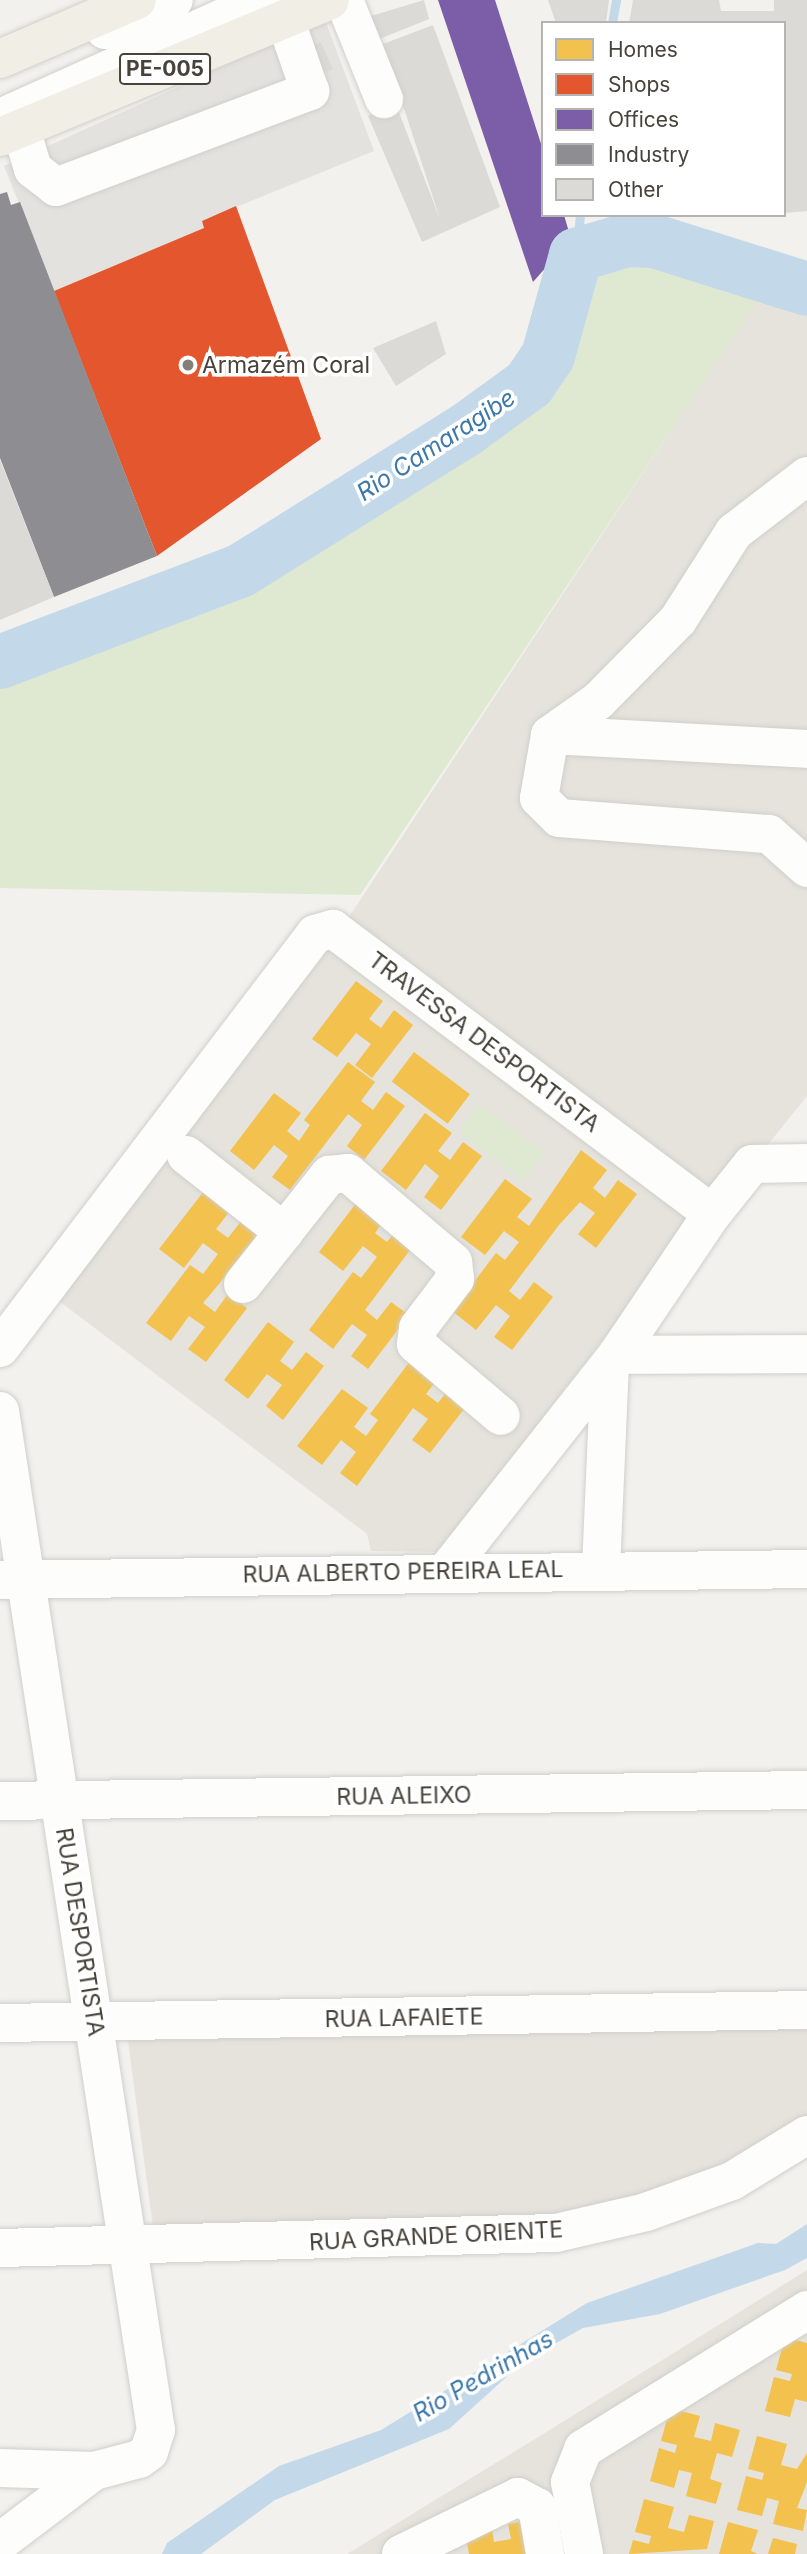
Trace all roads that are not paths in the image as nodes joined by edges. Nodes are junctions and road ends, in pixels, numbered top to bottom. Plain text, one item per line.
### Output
1 (137, 0) edge
2 (174, 0) edge
3 (330, 0) edge
4 (344, 0) edge
5 (273, 9) edge
6 (0, 59) edge
7 (0, 76) edge
8 (384, 99) dead end
9 (7, 128) edge
10 (807, 476) edge
11 (550, 735) junction
12 (807, 748) edge
13 (807, 868) edge
14 (186, 1154) dead end
15 (807, 1163) edge
16 (712, 1214) junction
17 (284, 1232) junction
18 (243, 1284) dead end
19 (0, 1348) edge
20 (807, 1354) edge
21 (614, 1360) junction
22 (0, 1411) edge
23 (501, 1416) dead end
24 (601, 1569) junction
25 (807, 1569) edge
26 (447, 1570) junction
27 (13, 1580) edge
28 (807, 1790) edge
29 (61, 1800) junction
30 (0, 1801) edge
31 (807, 2010) edge
32 (94, 2022) junction
33 (0, 2023) edge
34 (807, 2134) edge
35 (129, 2246) junction
36 (0, 2248) edge
37 (807, 2310) edge
38 (0, 2468) edge
39 (94, 2471) junction
40 (0, 2542) edge
41 (401, 2554) edge
42 (545, 2554) edge
43 (584, 2554) edge

1 - 6 main road
2 - 7 street
3 - 5 main road, PE-005
4 - 8 street
5 - 9 main road, PE-005
5 - 9 street
10 - 11 street
11 - 12 street
11 - 13 street
14 - 17 street
15 - 16 street
16 - 19 street, TRAVESSA DESPORTISTA
16 - 21 street
17 - 18 street
17 - 23 street
20 - 21 street
21 - 24 street
21 - 26 street
22 - 27 street, RUA DESPORTISTA
24 - 25 street, RUA ALBERTO PEREIRA LEAL
24 - 26 street, RUA ALBERTO PEREIRA LEAL
26 - 27 street, RUA ALBERTO PEREIRA LEAL
27 - 29 street, RUA DESPORTISTA
28 - 29 street, RUA ALEIXO
29 - 30 street, RUA ALEIXO
29 - 32 street, RUA DESPORTISTA
31 - 32 street, RUA LAFAIETE
32 - 33 street, RUA LAFAIETE
32 - 35 street, RUA DESPORTISTA
34 - 35 street, RUA GRANDE ORIENTE
35 - 36 street, RUA GRANDE ORIENTE
35 - 39 street, RUA DESPORTISTA
37 - 43 street
38 - 39 street
39 - 40 street
41 - 42 street

